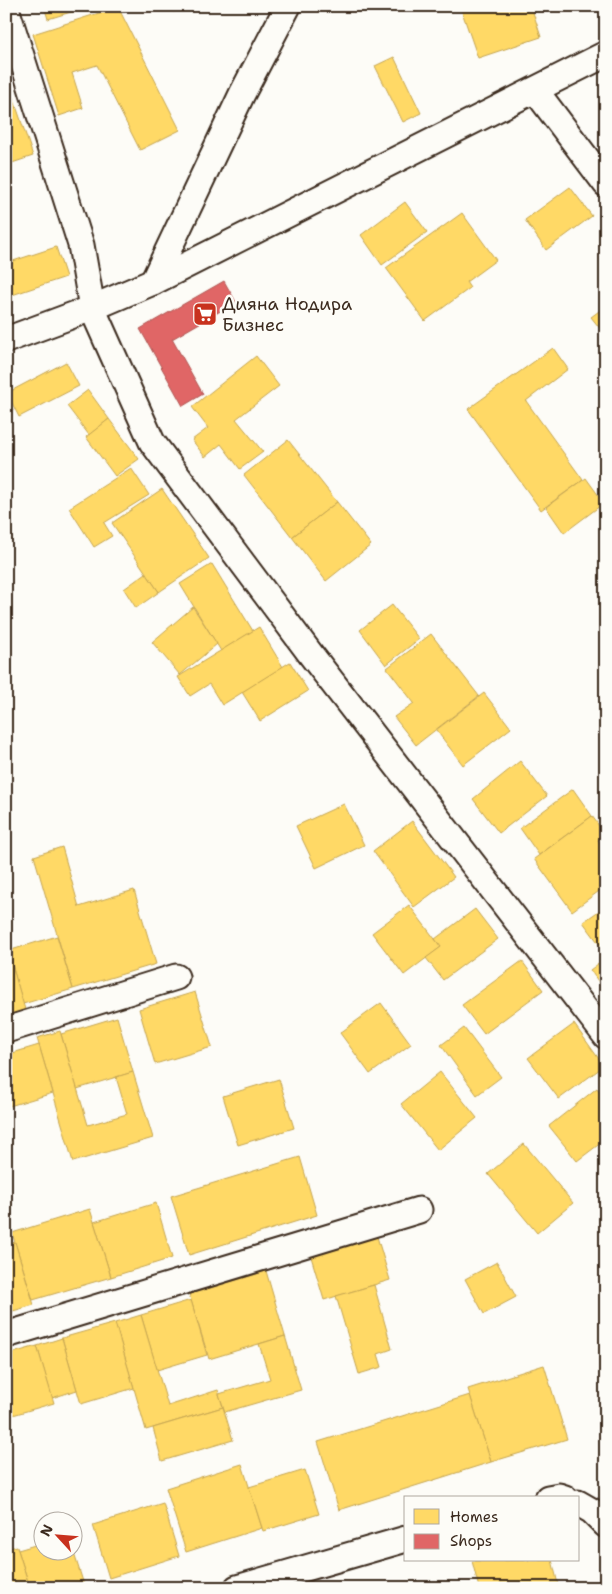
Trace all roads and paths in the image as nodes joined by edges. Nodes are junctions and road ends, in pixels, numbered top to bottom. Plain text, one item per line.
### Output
1 (288, 6) edge
2 (6, 8) edge
3 (606, 54) edge
4 (536, 90) junction
5 (606, 184) edge
6 (153, 282) junction
7 (92, 308) junction
8 (6, 340) edge
9 (176, 977) dead end
10 (6, 1030) edge
11 (606, 1036) edge
12 (419, 1210) dead end
13 (6, 1335) edge
14 (580, 1504) edge
15 (606, 1525) edge
16 (404, 1540) edge
17 (237, 1588) edge

1 - 6 street
2 - 7 street
3 - 4 street
4 - 5 street
4 - 6 street
6 - 7 street
7 - 8 street
7 - 11 street
9 - 10 street
12 - 13 street
14 - 15 street
16 - 17 street

